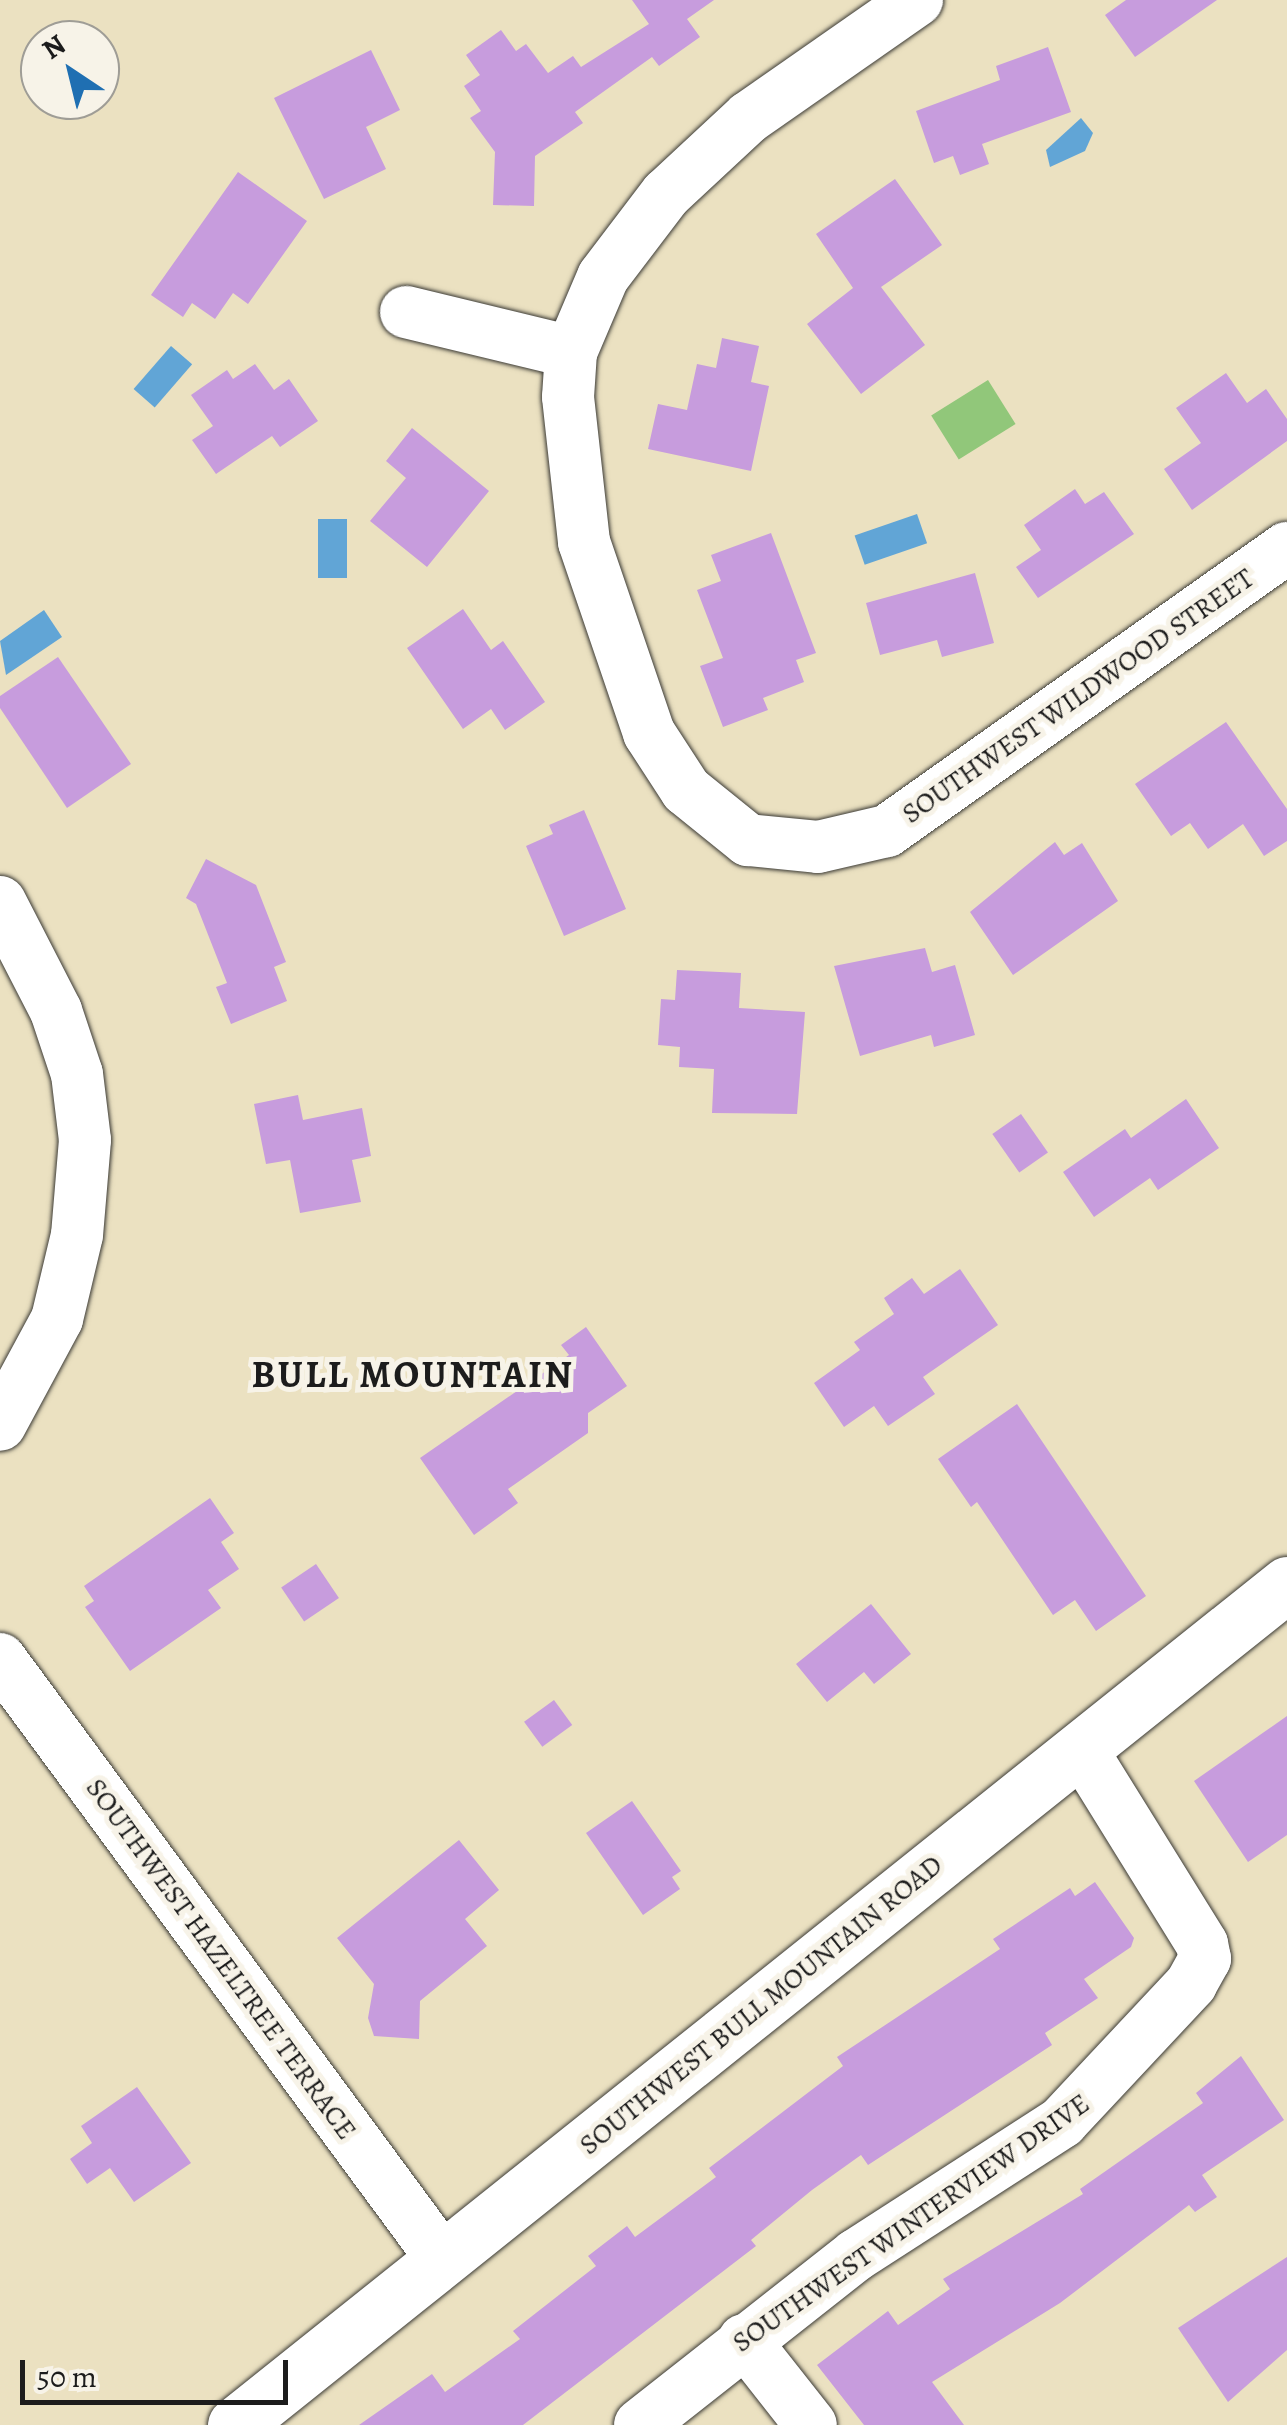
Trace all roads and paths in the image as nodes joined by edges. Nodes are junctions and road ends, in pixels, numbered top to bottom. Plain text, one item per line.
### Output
1 (917, 0) edge
2 (406, 312) dead end
3 (571, 352) junction
4 (1287, 548) edge
5 (0, 902) edge
6 (0, 1425) edge
7 (1287, 1584) edge
8 (0, 1659) edge
9 (1082, 1749) junction
10 (443, 2260) junction
11 (744, 2340) junction
12 (234, 2425) edge
13 (640, 2425) edge
14 (811, 2425) edge

1 - 3 street
2 - 3 street
3 - 4 street, SOUTHWEST WILDWOOD STREET
5 - 6 street
7 - 9 main road, SOUTHWEST BULL MOUNTAIN ROAD
8 - 10 street, SOUTHWEST HAZELTREE TERRACE
9 - 10 main road, SOUTHWEST BULL MOUNTAIN ROAD
9 - 11 street, SOUTHWEST WINTERVIEW DRIVE
10 - 12 main road, SOUTHWEST BULL MOUNTAIN ROAD
11 - 13 street, SOUTHWEST WINTERVIEW DRIVE
11 - 14 street

